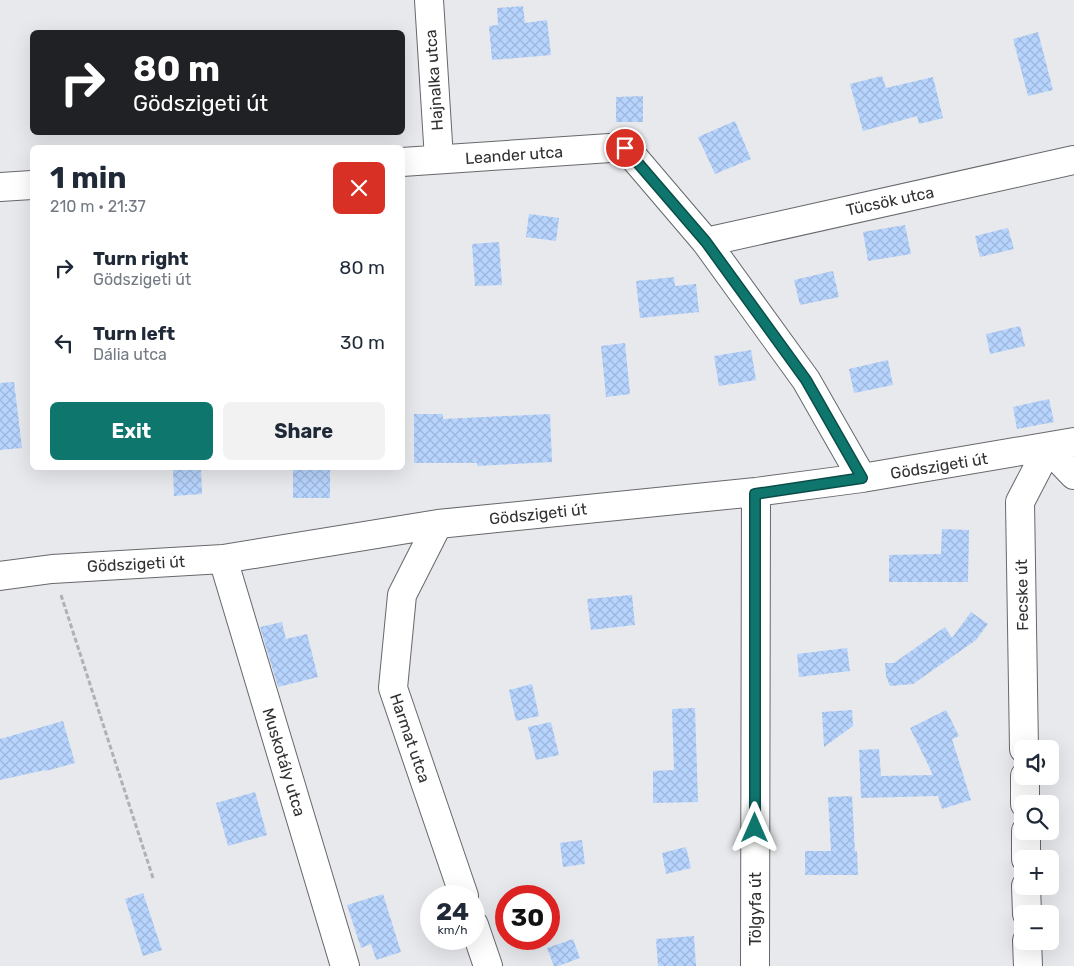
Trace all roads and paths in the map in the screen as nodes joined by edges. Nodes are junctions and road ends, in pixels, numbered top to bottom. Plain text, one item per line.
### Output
1 (429, 0) edge
2 (439, 159) junction
3 (1074, 160) edge
4 (405, 162) edge
5 (30, 185) edge
6 (0, 187) edge
7 (706, 242) junction
8 (1074, 442) edge
9 (1048, 448) junction
10 (1074, 476) edge
11 (862, 478) junction
12 (756, 492) junction
13 (438, 524) junction
14 (223, 559) junction
15 (52, 569) junction
16 (0, 576) edge
17 (1024, 740) edge
18 (153, 878) dead end
19 (460, 885) edge
20 (483, 950) edge
21 (1027, 950) edge
22 (345, 966) edge
23 (488, 966) edge
24 (755, 966) edge
25 (1028, 966) edge

1 - 2 street, Hajnalka utca
2 - 4 street, Leander utca
2 - 7 street, Leander utca
3 - 7 street, Tücsök utca
5 - 6 street
7 - 11 street
8 - 9 street, Gödszigeti út
9 - 10 street
9 - 11 street, Gödszigeti út
9 - 17 street, Fecske út
11 - 12 street, Gödszigeti út
12 - 13 street, Gödszigeti út
12 - 24 street, Tölgyfa út
13 - 14 street, Gödszigeti út
13 - 19 street, Harmat utca
14 - 15 street, Gödszigeti út
14 - 22 street, Muskotály utca
15 - 16 street, Gödszigeti út
15 - 18 path
20 - 23 street
21 - 25 street

